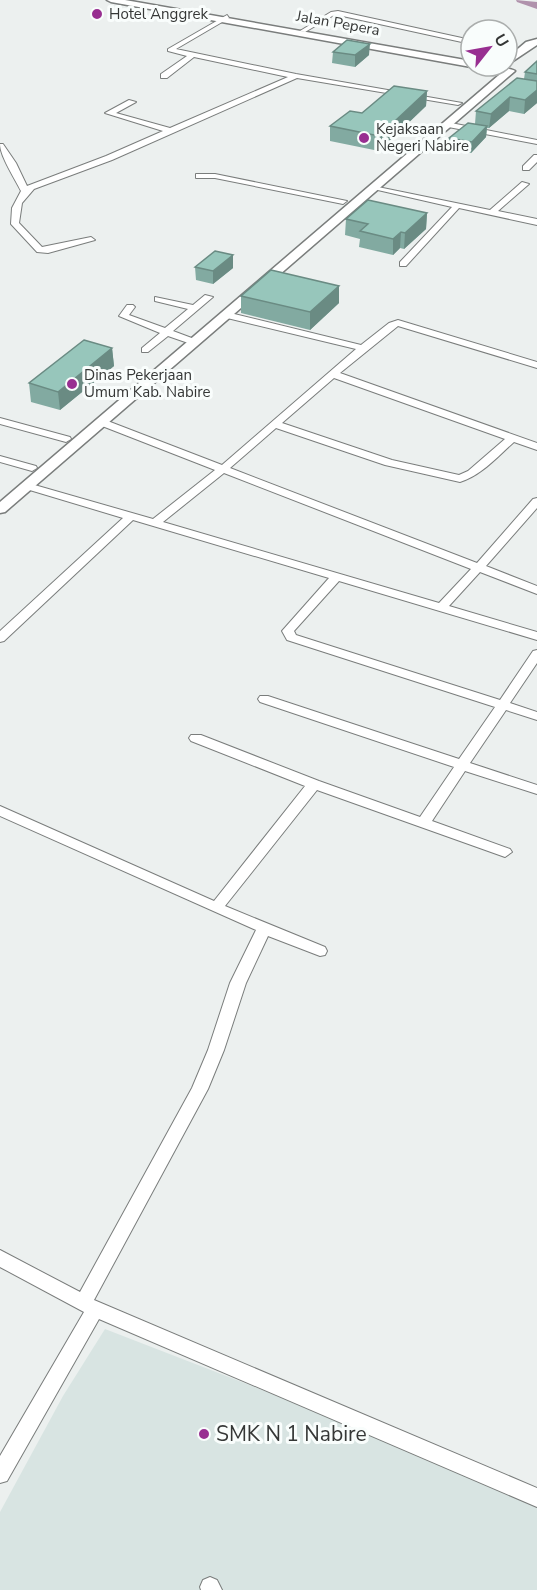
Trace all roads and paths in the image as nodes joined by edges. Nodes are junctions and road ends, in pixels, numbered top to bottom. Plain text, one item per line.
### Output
1 (111, 0) edge
2 (130, 0) edge
3 (225, 19) junction
4 (303, 31) junction
5 (459, 39) edge
6 (354, 41) junction
7 (537, 43) edge
8 (519, 52) edge
9 (191, 56) junction
10 (519, 57) edge
11 (459, 60) edge
12 (164, 76) dead end
13 (296, 76) junction
14 (478, 78) edge
15 (495, 78) edge
16 (132, 102) dead end
17 (458, 103) junction
18 (446, 124) junction
19 (170, 131) junction
20 (537, 142) edge
21 (416, 145) junction
22 (0, 146) edge
23 (537, 157) edge
24 (526, 168) dead end
25 (199, 176) dead end
26 (525, 184) dead end
27 (373, 188) junction
28 (25, 191) junction
29 (343, 201) junction
30 (457, 206) junction
31 (491, 213) junction
32 (330, 218) junction
33 (537, 222) edge
34 (91, 240) dead end
35 (403, 264) dead end
36 (208, 297) dead end
37 (158, 299) dead end
38 (130, 307) dead end
39 (195, 308) junction
40 (226, 315) junction
41 (166, 333) junction
42 (188, 340) junction
43 (363, 348) junction
44 (145, 350) dead end
45 (537, 365) edge
46 (332, 374) junction
47 (0, 421) edge
48 (101, 422) junction
49 (274, 424) junction
50 (513, 438) junction
51 (66, 439) junction
52 (537, 447) edge
53 (0, 459) edge
54 (32, 468) junction
55 (223, 469) junction
56 (27, 486) junction
57 (0, 495) edge
58 (537, 501) edge
59 (0, 509) edge
60 (132, 515) junction
61 (156, 522) junction
62 (479, 567) junction
63 (337, 576) junction
64 (537, 590) edge
65 (441, 607) junction
66 (537, 636) edge
67 (0, 638) edge
68 (537, 654) edge
69 (264, 699) dead end
70 (502, 705) junction
71 (537, 716) edge
72 (196, 738) dead end
73 (462, 766) junction
74 (314, 784) junction
75 (537, 790) edge
76 (0, 811) edge
77 (423, 823) junction
78 (505, 852) dead end
79 (216, 908) junction
80 (264, 929) junction
81 (320, 951) dead end
82 (0, 1258) edge
83 (89, 1306) junction
84 (0, 1474) edge
85 (537, 1498) edge

1 - 3 main road, Jalan Pepera
2 - 3 main road, Jalan Pepera
3 - 4 main road, Jalan Pepera
3 - 6 main road, Jalan Pepera
3 - 9 street
4 - 5 street
4 - 6 main road, Jalan Pepera
6 - 11 main road, Jalan Pepera
7 - 8 main road
7 - 10 main road
9 - 12 street
9 - 13 street
13 - 17 street
13 - 19 street
14 - 17 main road
15 - 18 main road
16 - 19 street
17 - 21 main road
18 - 20 street
18 - 21 main road
19 - 28 street
21 - 27 main road
21 - 29 main road
22 - 28 street
23 - 24 street
25 - 29 street
26 - 31 street
27 - 30 street
27 - 32 main road
28 - 34 street
29 - 32 main road
30 - 31 street
30 - 35 street
31 - 33 street
32 - 40 main road
32 - 42 main road
36 - 39 street
37 - 39 street
38 - 41 street
39 - 41 street
40 - 42 main road
40 - 43 street
41 - 42 street
41 - 44 street
42 - 48 main road
42 - 51 main road
43 - 45 street
43 - 46 street
46 - 49 street
46 - 50 street
47 - 51 street
48 - 55 street
48 - 56 main road
49 - 50 street
49 - 55 street
50 - 52 street
51 - 54 main road
53 - 54 street
54 - 57 main road
55 - 61 street
55 - 62 street
56 - 59 main road
56 - 60 street
58 - 62 street
60 - 61 street
60 - 67 street
61 - 63 street
62 - 64 street
62 - 65 street
63 - 65 street
63 - 70 street
65 - 66 street
68 - 70 street
69 - 73 street
70 - 71 street
70 - 73 street
72 - 74 street
73 - 75 street
73 - 77 street
74 - 77 street
74 - 79 street
76 - 79 street
77 - 78 street
79 - 80 street
80 - 81 street
80 - 83 street
82 - 83 street
83 - 84 street
83 - 85 street

